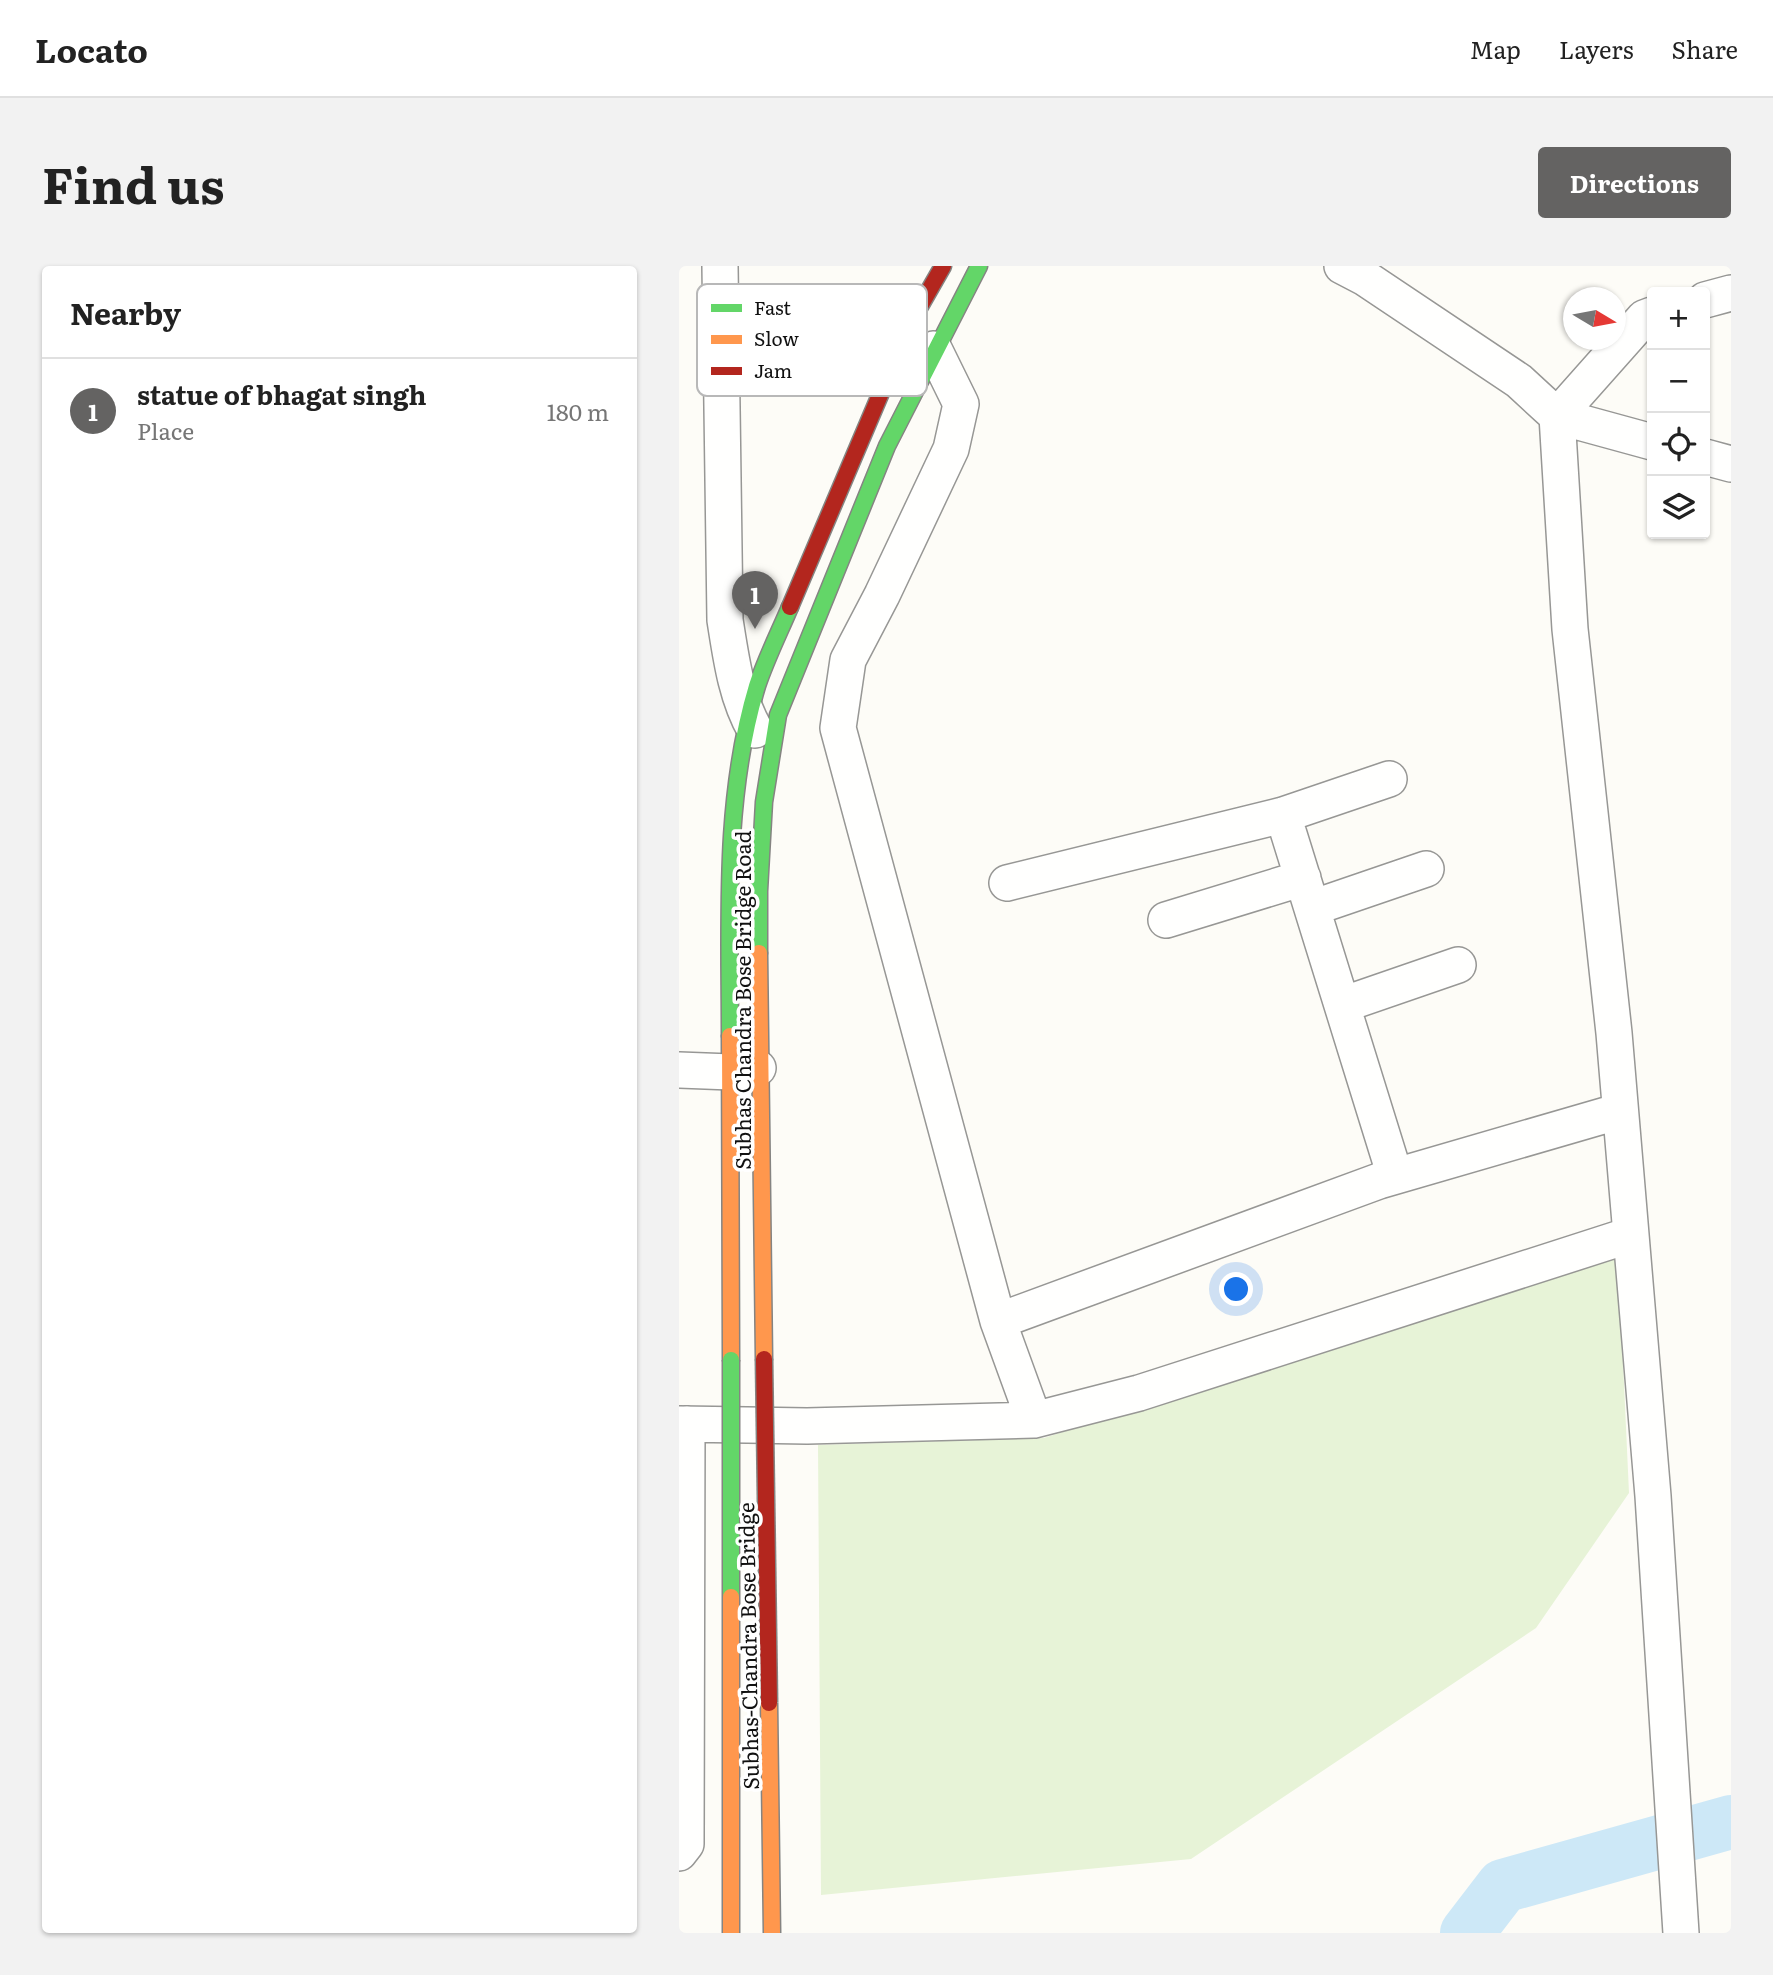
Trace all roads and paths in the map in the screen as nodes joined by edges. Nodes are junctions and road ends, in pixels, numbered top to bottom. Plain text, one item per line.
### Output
1 (720, 266) edge
2 (943, 266) edge
3 (979, 266) edge
4 (1342, 266) edge
5 (720, 284) edge
6 (1731, 292) edge
7 (927, 294) edge
8 (1710, 298) edge
9 (1647, 317) edge
10 (934, 349) junction
11 (927, 363) edge
12 (722, 396) edge
13 (879, 396) edge
14 (911, 396) edge
15 (1557, 416) junction
16 (1647, 441) edge
17 (1710, 458) edge
18 (1731, 464) edge
19 (749, 719) junction
20 (769, 755) junction
21 (1389, 779) dead end
22 (1283, 815) junction
23 (1426, 869) dead end
24 (1007, 883) dead end
25 (1308, 893) junction
26 (1166, 920) dead end
27 (1458, 965) dead end
28 (1342, 1005) junction
29 (679, 1070) edge
30 (746, 1070) junction
31 (1620, 1111) junction
32 (1395, 1176) junction
33 (1630, 1235) junction
34 (998, 1321) junction
35 (764, 1359) joint
36 (731, 1360) joint
37 (1034, 1420) junction
38 (683, 1424) edge
39 (679, 1853) edge
40 (1680, 1925) edge
41 (731, 1933) edge
42 (772, 1933) edge

1 - 5 street
2 - 7 main road, Subhas Chandra Bose Bridge Road
3 - 10 main road, Subhas Chandra Bose Bridge Road
4 - 15 street
6 - 8 street
9 - 15 street
10 - 11 main road, Subhas Chandra Bose Bridge Road
10 - 34 street
12 - 19 street
13 - 19 main road, Subhas Chandra Bose Bridge Road
14 - 20 main road, Subhas Chandra Bose Bridge Road
15 - 16 street
15 - 31 street
17 - 18 street
19 - 20 street
19 - 30 main road, Subhas Chandra Bose Bridge Road
20 - 30 main road, Subhas Chandra Bose Bridge Road
21 - 22 street
22 - 24 street
22 - 25 street
23 - 25 street
25 - 26 street
25 - 28 street
27 - 28 street
28 - 32 street
29 - 30 street
30 - 35 main road, Subhas Chandra Bose Bridge Road
30 - 36 main road, Subhas Chandra Bose Bridge Road
31 - 32 street
31 - 33 street
32 - 34 street
33 - 37 street
33 - 40 street
34 - 37 street
35 - 42 main road, Subhas-Chandra Bose Bridge, bridge
36 - 41 main road, Subhas-Chandra Bose Bridge, bridge
37 - 38 street
38 - 39 street

